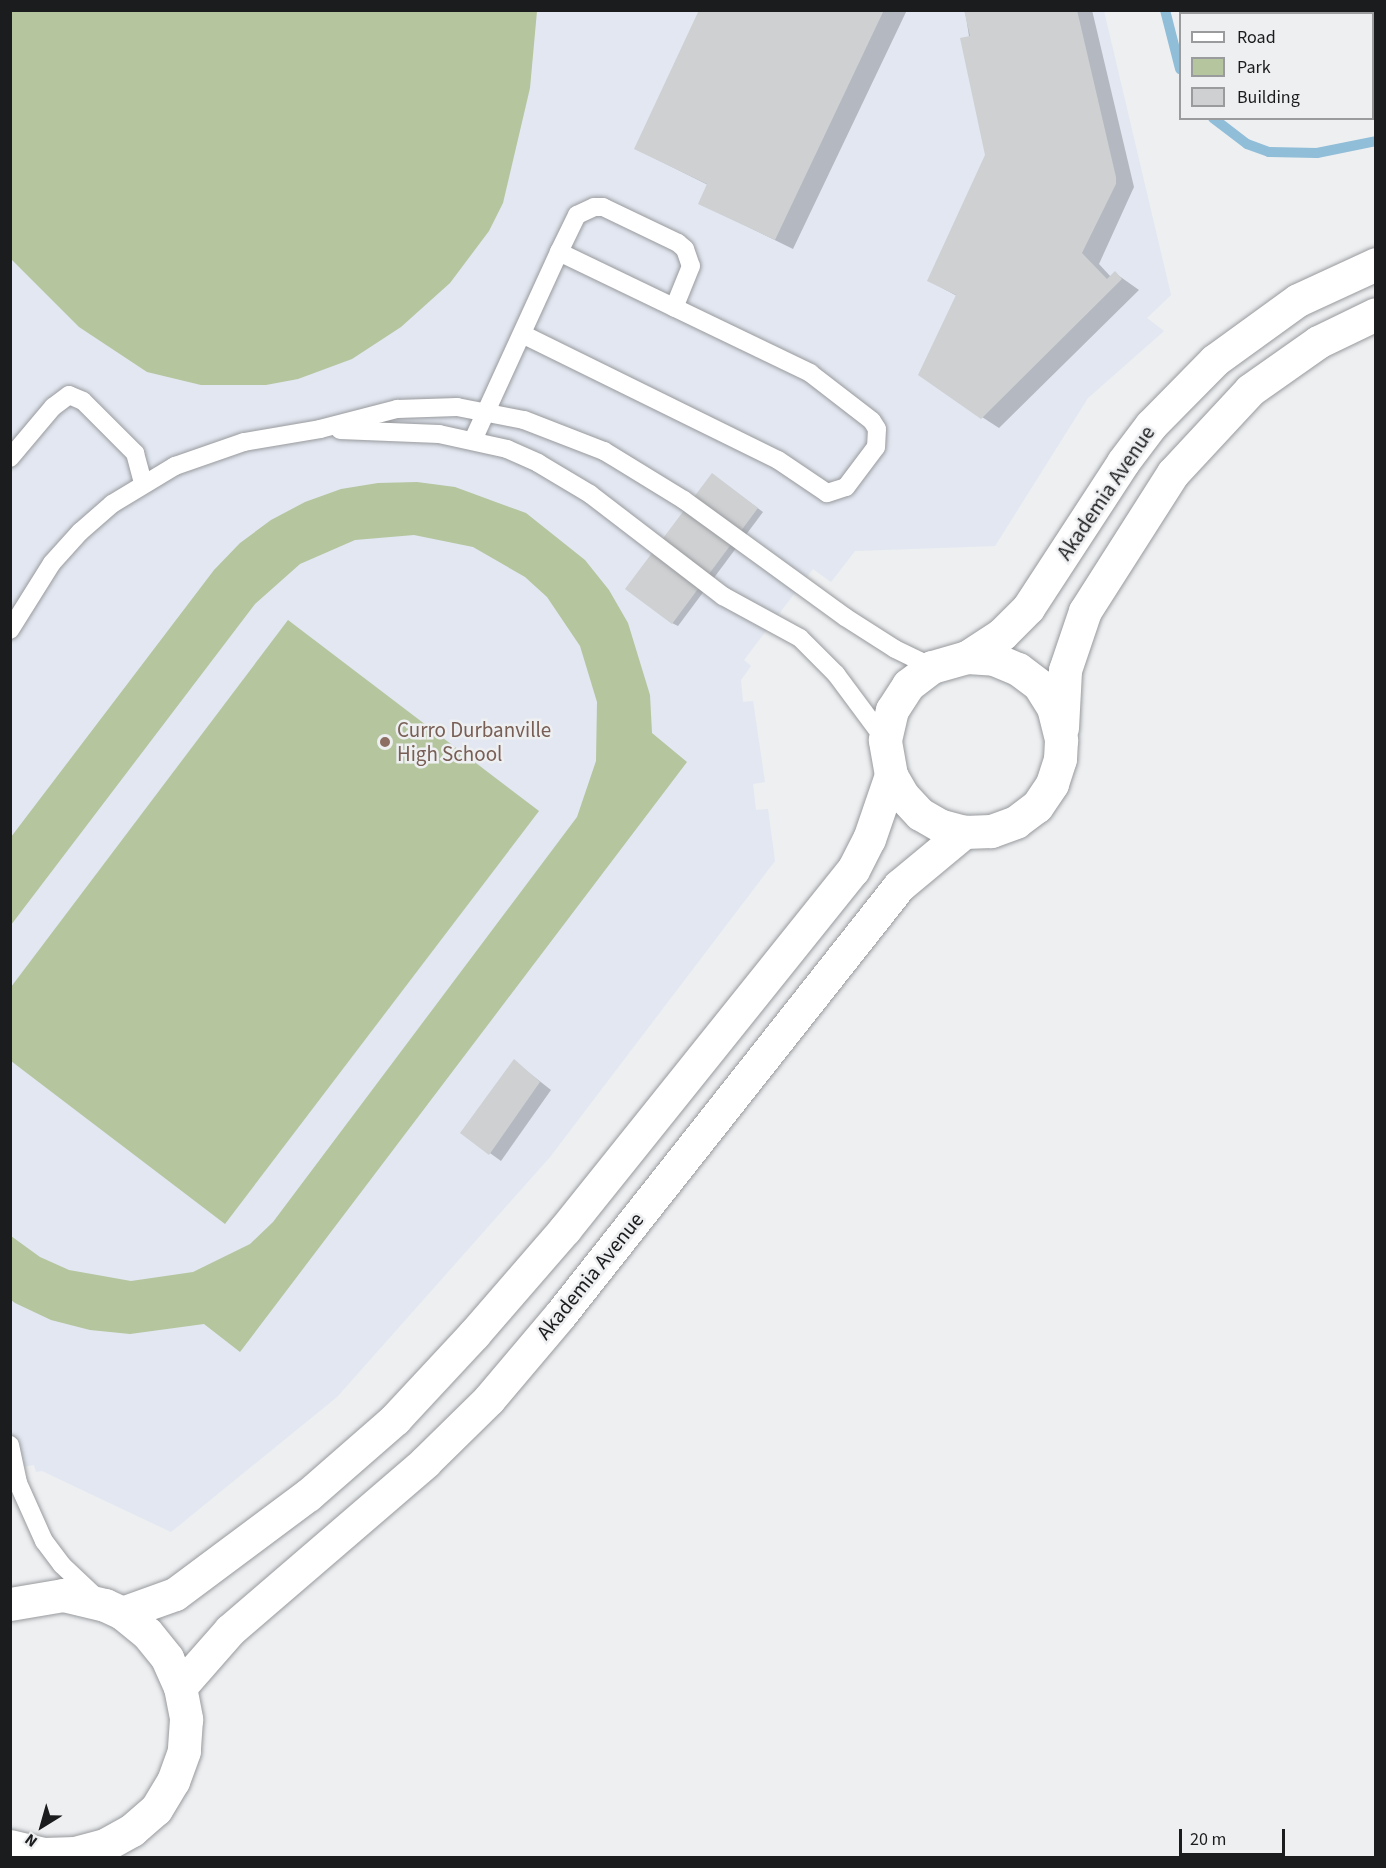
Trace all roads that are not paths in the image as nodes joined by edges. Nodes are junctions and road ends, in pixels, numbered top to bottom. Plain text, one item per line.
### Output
1 (559, 252) junction
2 (1376, 264) edge
3 (674, 308) junction
4 (1376, 314) edge
5 (522, 334) junction
6 (486, 411) junction
7 (320, 429) junction
8 (473, 440) junction
9 (10, 458) edge
10 (143, 483) junction
11 (10, 630) edge
12 (967, 657) junction
13 (932, 667) junction
14 (885, 740) junction
15 (1061, 741) junction
16 (891, 775) junction
17 (964, 832) junction
18 (10, 1445) edge
19 (10, 1605) edge
20 (113, 1609) junction
21 (180, 1687) junction
22 (129, 1844) edge
23 (15, 1850) edge

1 - 3 lane
1 - 3 lane
1 - 5 lane
2 - 12 street, Akademia Avenue
3 - 5 lane
4 - 15 street
5 - 6 lane
6 - 7 lane
6 - 8 lane
6 - 13 lane
7 - 8 lane
7 - 10 lane
8 - 14 lane
9 - 10 lane
10 - 11 lane
12 - 13 street
12 - 15 street
13 - 14 street
14 - 16 street
15 - 17 street
16 - 17 street
16 - 20 street
17 - 21 street, Akademia Avenue
18 - 20 lane
19 - 20 street
20 - 21 street
21 - 22 street
22 - 23 street

